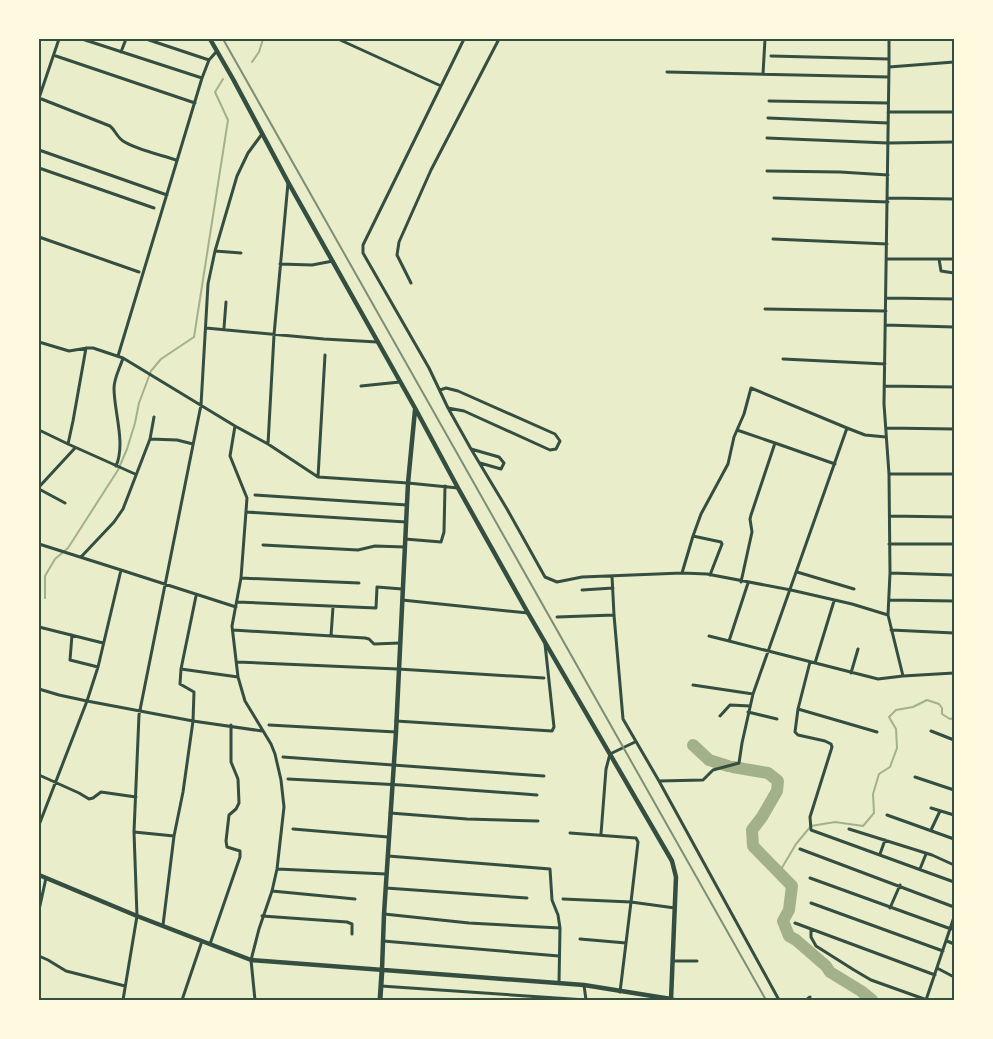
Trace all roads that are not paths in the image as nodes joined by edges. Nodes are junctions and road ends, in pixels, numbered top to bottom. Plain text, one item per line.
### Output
1 (59, 39) edge
2 (82, 39) edge
3 (126, 39) edge
4 (146, 39) edge
5 (210, 39) edge
6 (338, 39) edge
7 (464, 39) edge
8 (499, 39) edge
9 (765, 39) edge
10 (889, 39) edge
11 (217, 51) junction
12 (121, 52) junction
13 (56, 56) dead end
14 (770, 56) dead end
15 (889, 59) junction
16 (209, 60) junction
17 (954, 62) edge
18 (889, 67) junction
19 (667, 72) dead end
20 (763, 74) junction
21 (889, 76) junction
22 (202, 78) junction
23 (441, 86) junction
24 (39, 98) edge
25 (769, 101) dead end
26 (195, 103) junction
27 (888, 103) junction
28 (888, 112) junction
29 (954, 112) edge
30 (768, 118) dead end
31 (888, 123) junction
32 (262, 133) junction
33 (768, 138) dead end
34 (888, 142) junction
35 (954, 142) edge
36 (39, 150) edge
37 (176, 160) dead end
38 (39, 168) edge
39 (767, 171) dead end
40 (888, 175) junction
41 (288, 182) junction
42 (167, 194) junction
43 (774, 198) dead end
44 (954, 199) edge
45 (888, 200) junction
46 (154, 208) dead end
47 (39, 237) edge
48 (773, 239) dead end
49 (887, 244) junction
50 (215, 250) junction
51 (241, 253) dead end
52 (939, 258) junction
53 (887, 259) junction
54 (954, 259) edge
55 (333, 262) junction
56 (280, 264) junction
57 (139, 272) dead end
58 (954, 273) edge
59 (411, 282) dead end
60 (886, 298) junction
61 (954, 299) edge
62 (226, 302) dead end
63 (765, 309) dead end
64 (886, 311) junction
65 (885, 326) junction
66 (954, 327) edge
67 (206, 328) junction
68 (224, 328) junction
69 (274, 334) junction
70 (39, 342) edge
71 (378, 342) junction
72 (86, 348) junction
73 (325, 355) dead end
74 (118, 356) junction
75 (123, 358) junction
76 (783, 359) dead end
77 (885, 364) junction
78 (400, 382) junction
79 (361, 386) dead end
80 (884, 386) junction
81 (954, 387) edge
82 (440, 390) junction
83 (201, 405) junction
84 (415, 408) junction
85 (448, 408) junction
86 (154, 417) dead end
87 (235, 426) junction
88 (847, 428) junction
89 (886, 428) junction
90 (954, 429) edge
91 (39, 430) edge
92 (737, 430) junction
93 (887, 437) junction
94 (150, 439) junction
95 (775, 443) junction
96 (68, 444) junction
97 (193, 444) junction
98 (268, 444) junction
99 (75, 448) junction
100 (471, 449) junction
101 (479, 463) junction
102 (835, 464) junction
103 (118, 467) junction
104 (135, 474) junction
105 (889, 474) junction
106 (954, 474) edge
107 (318, 477) junction
108 (408, 482) junction
109 (445, 486) junction
110 (39, 488) edge
111 (458, 488) junction
112 (255, 495) dead end
113 (66, 503) dead end
114 (407, 506) junction
115 (246, 512) junction
116 (890, 516) junction
117 (954, 517) edge
118 (406, 522) junction
119 (693, 536) junction
120 (405, 538) junction
121 (39, 544) edge
122 (889, 544) junction
123 (954, 544) edge
124 (263, 545) dead end
125 (405, 547) junction
126 (80, 558) junction
127 (121, 570) junction
128 (797, 572) junction
129 (682, 573) junction
130 (890, 573) junction
131 (710, 575) junction
132 (954, 575) edge
133 (612, 576) junction
134 (241, 578) junction
135 (742, 582) junction
136 (954, 582) edge
137 (165, 583) junction
138 (359, 583) dead end
139 (748, 583) junction
140 (613, 588) junction
141 (402, 589) junction
142 (854, 589) dead end
143 (582, 590) dead end
144 (791, 590) junction
145 (196, 596) junction
146 (402, 600) junction
147 (890, 600) junction
148 (954, 600) edge
149 (834, 601) junction
150 (236, 602) junction
151 (333, 607) junction
152 (236, 608) junction
153 (528, 613) junction
154 (614, 615) junction
155 (888, 615) junction
156 (557, 617) dead end
157 (39, 627) edge
158 (233, 630) junction
159 (891, 630) junction
160 (954, 633) edge
161 (72, 635) junction
162 (331, 636) junction
163 (709, 636) dead end
164 (544, 641) junction
165 (729, 641) junction
166 (103, 643) junction
167 (400, 644) junction
168 (858, 650) dead end
169 (769, 652) junction
170 (236, 662) junction
171 (813, 663) junction
172 (98, 667) junction
173 (181, 669) junction
174 (398, 669) junction
175 (851, 673) junction
176 (954, 673) edge
177 (903, 676) junction
178 (238, 677) junction
179 (544, 678) dead end
180 (693, 685) dead end
181 (39, 689) edge
182 (753, 694) junction
183 (87, 701) junction
184 (750, 706) junction
185 (798, 709) junction
186 (140, 712) junction
187 (748, 712) junction
188 (720, 716) dead end
189 (777, 719) dead end
190 (193, 721) junction
191 (396, 721) junction
192 (231, 726) junction
193 (269, 726) dead end
194 (263, 731) junction
195 (931, 731) dead end
196 (396, 732) junction
197 (877, 732) dead end
198 (954, 740) edge
199 (636, 742) junction
200 (610, 754) junction
201 (283, 757) dead end
202 (392, 765) junction
203 (39, 775) edge
204 (544, 776) dead end
205 (915, 777) dead end
206 (288, 779) dead end
207 (659, 781) junction
208 (56, 782) junction
209 (391, 785) junction
210 (954, 790) edge
211 (537, 795) dead end
212 (136, 798) junction
213 (931, 808) dead end
214 (940, 811) junction
215 (390, 813) junction
216 (887, 815) dead end
217 (954, 815) edge
218 (538, 821) dead end
219 (39, 825) edge
220 (294, 829) dead end
221 (849, 829) dead end
222 (931, 830) junction
223 (134, 832) junction
224 (570, 833) dead end
225 (601, 835) junction
226 (174, 836) junction
227 (388, 837) junction
228 (954, 839) edge
229 (885, 840) junction
230 (800, 849) dead end
231 (880, 854) junction
232 (926, 854) junction
233 (387, 856) junction
234 (954, 865) edge
235 (278, 869) junction
236 (920, 870) junction
237 (386, 874) junction
238 (39, 875) edge
239 (46, 878) junction
240 (810, 878) dead end
241 (954, 882) edge
242 (900, 886) junction
243 (385, 888) junction
244 (272, 891) junction
245 (527, 898) dead end
246 (355, 899) dead end
247 (563, 899) dead end
248 (631, 902) junction
249 (812, 904) dead end
250 (954, 906) edge
251 (676, 908) junction
252 (890, 908) junction
253 (39, 910) edge
254 (384, 914) junction
255 (137, 916) junction
256 (262, 916) junction
257 (954, 917) edge
258 (795, 922) dead end
259 (163, 925) junction
260 (560, 928) junction
261 (811, 929) junction
262 (951, 930) junction
263 (352, 934) dead end
264 (580, 939) dead end
265 (383, 941) junction
266 (947, 941) junction
267 (202, 942) junction
268 (626, 942) junction
269 (210, 944) junction
270 (954, 944) edge
271 (942, 951) junction
272 (39, 956) edge
273 (560, 956) junction
274 (251, 960) junction
275 (673, 961) junction
276 (697, 962) dead end
277 (937, 968) junction
278 (382, 970) junction
279 (935, 975) junction
280 (954, 977) edge
281 (558, 984) junction
282 (584, 985) junction
283 (125, 986) junction
284 (381, 986) junction
285 (620, 992) junction
286 (810, 997) dead end
287 (123, 1000) edge
288 (182, 1000) edge
289 (255, 1000) edge
290 (380, 1000) edge
291 (586, 1000) edge
292 (671, 1000) edge
293 (681, 1000) edge
294 (779, 1000) edge
295 (806, 1000) edge
296 (927, 1000) edge

1 - 24 street
2 - 12 street
3 - 12 street
4 - 16 street
5 - 11 street
6 - 23 street
7 - 23 street
8 - 59 street
9 - 20 street
10 - 15 street
11 - 16 street
11 - 32 street
12 - 22 street
13 - 26 street
14 - 15 street
15 - 18 street
16 - 22 street
17 - 18 street
18 - 21 street
19 - 20 street
20 - 21 street
21 - 27 street
22 - 26 street
23 - 82 street
24 - 37 street
25 - 27 street
26 - 42 street
27 - 28 street
28 - 29 street
28 - 31 street
30 - 31 street
31 - 34 street
32 - 41 street
32 - 50 street
33 - 34 street
34 - 35 street
34 - 40 street
36 - 42 street
38 - 46 street
39 - 40 street
40 - 45 street
41 - 55 street
41 - 56 street
42 - 74 street
43 - 45 street
44 - 45 street
45 - 49 street
47 - 57 street
48 - 49 street
49 - 53 street
50 - 51 street
50 - 67 street
52 - 53 street
52 - 54 street
52 - 58 street
53 - 60 street
55 - 56 street
55 - 71 street
56 - 69 street
60 - 61 street
60 - 64 street
62 - 68 street
63 - 64 street
64 - 65 street
65 - 66 street
65 - 77 street
67 - 68 street
67 - 83 street
68 - 69 street
69 - 71 street
69 - 98 street
70 - 72 street
71 - 78 street
72 - 74 street
72 - 96 street
73 - 107 street
74 - 75 street
75 - 83 street
75 - 103 street
76 - 77 street
77 - 80 street
78 - 79 street
78 - 84 street
80 - 81 street
80 - 89 street
82 - 85 street
82 - 85 street
83 - 87 street
83 - 97 street
84 - 108 street
84 - 111 street
85 - 100 street
86 - 94 street
87 - 98 street
87 - 115 street
88 - 92 street
88 - 93 street
88 - 102 street
89 - 90 street
89 - 93 street
91 - 96 street
92 - 95 street
92 - 119 street
93 - 105 street
94 - 97 street
94 - 104 street
95 - 102 street
95 - 135 street
96 - 99 street
97 - 137 street
98 - 107 street
99 - 103 street
99 - 110 street
100 - 101 street
100 - 101 street
101 - 133 street
102 - 128 street
103 - 104 street
104 - 126 street
105 - 106 street
105 - 116 street
107 - 108 street
108 - 109 street
108 - 114 street
109 - 111 street
109 - 120 street
110 - 113 street
111 - 153 street
112 - 114 street
114 - 118 street
115 - 118 street
115 - 134 street
116 - 117 street
116 - 122 street
118 - 120 street
119 - 129 street
119 - 131 street
120 - 125 street
121 - 126 street
122 - 123 street
122 - 130 street
124 - 125 street
125 - 141 street
126 - 127 street
127 - 137 street
127 - 166 street
128 - 142 street
128 - 144 street
129 - 131 street
129 - 133 street
130 - 132 street
130 - 147 street
131 - 135 street
132 - 136 street
133 - 140 street
134 - 138 street
134 - 150 street
135 - 139 street
137 - 145 street
137 - 186 street
139 - 144 street
139 - 165 street
140 - 143 street
140 - 154 street
141 - 146 street
141 - 151 street
144 - 149 street
144 - 169 street
145 - 152 street
145 - 173 street
146 - 153 street
146 - 167 street
147 - 148 street
147 - 155 street
149 - 155 street
149 - 171 street
150 - 151 street
150 - 152 street
151 - 162 street
152 - 158 street
153 - 164 street
154 - 156 street
154 - 199 street
155 - 159 street
157 - 161 street
158 - 162 street
158 - 170 street
159 - 160 street
159 - 177 street
161 - 166 street
161 - 172 street
162 - 167 street
163 - 165 street
164 - 191 street
164 - 200 street
165 - 169 street
166 - 172 street
167 - 174 street
168 - 175 street
169 - 171 street
169 - 182 street
170 - 174 street
170 - 178 street
171 - 175 street
171 - 185 street
172 - 183 street
173 - 178 street
173 - 190 street
174 - 179 street
174 - 191 street
175 - 177 street
176 - 177 street
178 - 194 street
180 - 182 street
181 - 183 street
182 - 184 street
183 - 186 street
183 - 208 street
184 - 187 street
184 - 188 street
185 - 197 street
185 - 231 street
186 - 190 street
186 - 212 street
187 - 189 street
187 - 207 street
190 - 192 street
190 - 226 street
191 - 196 street
192 - 194 street
192 - 269 street
193 - 196 street
194 - 235 street
195 - 198 street
196 - 202 street
199 - 200 street
199 - 207 street
200 - 225 street
200 - 251 street
201 - 202 street
202 - 204 street
202 - 209 street
203 - 208 street
205 - 210 street
206 - 209 street
207 - 294 street
208 - 212 street
208 - 219 street
209 - 211 street
209 - 215 street
212 - 223 street
213 - 214 street
214 - 217 street
214 - 222 street
215 - 218 street
215 - 227 street
216 - 222 street
220 - 227 street
221 - 229 street
222 - 228 street
223 - 226 street
223 - 255 street
224 - 225 street
225 - 248 street
226 - 259 street
227 - 233 street
229 - 231 street
229 - 232 street
230 - 242 street
231 - 236 street
232 - 234 street
232 - 236 street
233 - 237 street
233 - 260 street
235 - 237 street
235 - 244 street
236 - 241 street
237 - 243 street
238 - 239 street
239 - 253 street
239 - 255 street
240 - 252 street
242 - 250 street
242 - 252 street
243 - 245 street
243 - 254 street
244 - 246 street
244 - 256 street
247 - 248 street
248 - 251 street
248 - 268 street
249 - 271 street
251 - 275 street
252 - 262 street
254 - 260 street
254 - 265 street
255 - 259 street
255 - 283 street
256 - 263 street
256 - 274 street
257 - 262 street
258 - 261 street
259 - 267 street
260 - 273 street
261 - 279 street
261 - 296 street
262 - 266 street
264 - 268 street
265 - 273 street
265 - 278 street
266 - 270 street
266 - 271 street
267 - 269 street
267 - 288 street
268 - 285 street
269 - 274 street
271 - 277 street
272 - 283 street
273 - 281 street
274 - 278 street
274 - 289 street
275 - 276 street
275 - 292 street
277 - 279 street
277 - 280 street
278 - 281 street
278 - 284 main road
279 - 296 street
281 - 282 street
282 - 285 street
282 - 291 street
283 - 287 street
284 - 290 main road
284 - 291 street
285 - 292 street
286 - 295 street
292 - 293 street

